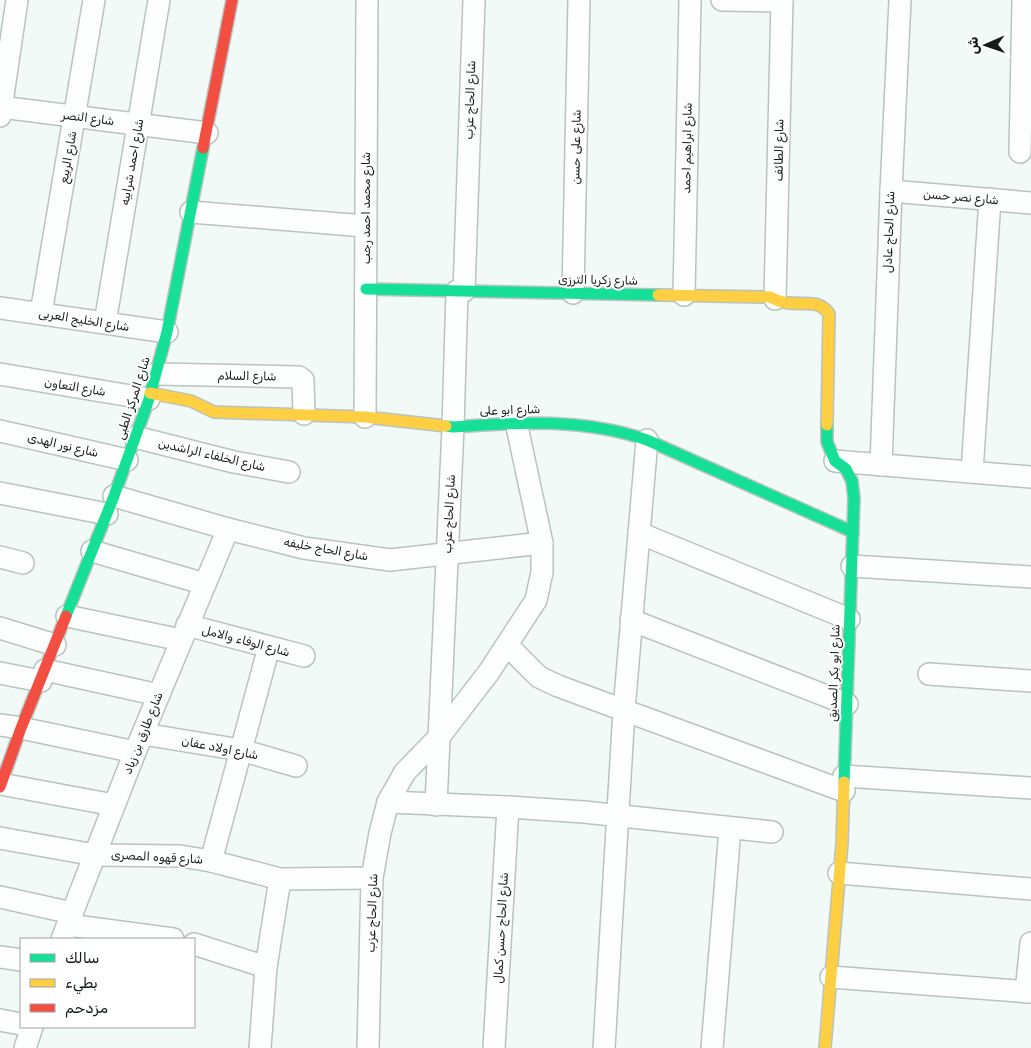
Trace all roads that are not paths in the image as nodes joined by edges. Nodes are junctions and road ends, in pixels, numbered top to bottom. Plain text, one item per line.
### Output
1 (17, 0) edge
2 (94, 0) edge
3 (159, 0) edge
4 (232, 0) edge
5 (366, 0) edge
6 (474, 0) edge
7 (579, 0) edge
8 (690, 0) edge
9 (722, 0) edge
10 (900, 0) edge
11 (1023, 0) edge
12 (782, 1) edge
13 (0, 110) edge
14 (75, 116) junction
15 (139, 124) junction
16 (207, 133) junction
17 (1020, 152) dead end
18 (891, 191) junction
19 (990, 199) junction
20 (1031, 203) edge
21 (191, 212) junction
22 (365, 226) junction
23 (366, 289) junction
24 (460, 291) junction
25 (573, 293) junction
26 (684, 295) junction
27 (775, 299) junction
28 (0, 308) edge
29 (826, 308) joint
30 (40, 313) junction
31 (105, 323) junction
32 (167, 332) junction
33 (0, 374) edge
34 (152, 389) junction
35 (304, 414) junction
36 (365, 417) junction
37 (516, 422) junction
38 (453, 427) junction
39 (0, 431) edge
40 (135, 437) junction
41 (647, 440) junction
42 (127, 460) junction
43 (835, 461) junction
44 (882, 465) junction
45 (289, 472) dead end
46 (972, 472) junction
47 (1031, 477) edge
48 (0, 492) edge
49 (110, 505) junction
50 (228, 529) junction
51 (853, 532) junction
52 (639, 533) junction
53 (542, 543) junction
54 (92, 551) junction
55 (447, 554) junction
56 (0, 557) edge
57 (23, 563) dead end
58 (852, 566) junction
59 (1031, 577) edge
60 (205, 584) junction
61 (67, 616) junction
62 (849, 619) junction
63 (631, 620) junction
64 (0, 628) edge
65 (184, 633) junction
66 (56, 645) junction
67 (506, 645) junction
68 (269, 647) junction
69 (304, 656) dead end
70 (0, 673) edge
71 (929, 674) dead end
72 (43, 676) junction
73 (1031, 682) edge
74 (159, 694) junction
75 (846, 704) junction
76 (624, 710) junction
77 (0, 725) edge
78 (22, 728) junction
79 (439, 737) junction
80 (139, 743) junction
81 (241, 750) junction
82 (296, 766) dead end
83 (844, 783) junction
84 (0, 785) edge
85 (1031, 788) edge
86 (388, 802) junction
87 (114, 805) junction
88 (436, 805) junction
89 (508, 807) junction
90 (618, 816) junction
91 (730, 828) junction
92 (772, 832) dead end
93 (0, 838) edge
94 (95, 855) junction
95 (212, 861) junction
96 (839, 873) junction
97 (372, 878) junction
98 (280, 879) junction
99 (1031, 889) edge
100 (0, 897) edge
101 (67, 926) edge
102 (165, 938) edge
103 (1031, 943) edge
104 (195, 944) edge
105 (0, 957) edge
106 (20, 960) edge
107 (266, 967) junction
108 (831, 977) junction
109 (1029, 992) edge
110 (0, 1020) edge
111 (20, 1024) edge
112 (32, 1028) edge
113 (25, 1048) edge
114 (260, 1048) edge
115 (368, 1048) edge
116 (494, 1048) edge
117 (604, 1048) edge
118 (712, 1048) edge
119 (825, 1048) edge

1 - 13 street
2 - 14 street, شارع الربيع
3 - 15 street, شارع احمد شرابيه
4 - 16 street, شارع المركز الطبى
5 - 22 street, شارع محمد احمد رجب
6 - 24 street, شارع الحاج عزب
7 - 25 street, شارع على حسن
8 - 26 street, شارع ابراهيم احمد
9 - 12 street
10 - 18 street, شارع الحاج عادل
11 - 17 street
12 - 27 street, شارع الطائف
13 - 14 street, شارع النصر
14 - 15 street, شارع النصر
14 - 30 street, شارع الربيع
15 - 16 street, شارع النصر
15 - 31 street, شارع احمد شرابيه
16 - 21 street, شارع المركز الطبى
18 - 19 street, شارع نصر حسن
18 - 44 street, شارع الحاج عادل
19 - 20 street, شارع نصر حسن
19 - 46 street
21 - 22 street
21 - 32 street, شارع المركز الطبى
22 - 23 street, شارع محمد احمد رجب
23 - 24 street, شارع زكريا الترزى
23 - 36 street, شارع محمد احمد رجب
24 - 25 street, شارع زكريا الترزى
24 - 38 street, شارع الحاج عزب
25 - 26 street, شارع زكريا الترزى
26 - 27 street, شارع زكريا الترزى
27 - 29 street, شارع زكريا الترزى
28 - 30 street, شارع الخليج العربى
29 - 43 street, شارع ابو بكر الصديق
30 - 31 street, شارع الخليج العربى
31 - 32 street, شارع الخليج العربى
32 - 34 street, شارع المركز الطبى
33 - 34 street, شارع التعاون
34 - 35 street, شارع ابو على
34 - 35 street, شارع السلام
34 - 40 street, شارع المركز الطبى
35 - 36 street, شارع ابو على
36 - 38 street, شارع ابو على
37 - 38 street, شارع ابو على
37 - 41 street, شارع ابو على
37 - 53 street, شارع الحاج عزب
38 - 55 street, شارع الحاج عزب
39 - 42 street, شارع نور الهدى
40 - 42 street, شارع المركز الطبى
40 - 45 street, شارع الخلفاء الراشدين
41 - 51 street, شارع ابو على
41 - 52 street
42 - 49 street, شارع المركز الطبى
43 - 44 street
43 - 51 street, شارع ابو بكر الصديق
44 - 46 street
46 - 47 street
48 - 49 street, شارع الحاج خليفه
49 - 50 street, شارع الحاج خليفه
49 - 54 street, شارع المركز الطبى
50 - 55 street, شارع الحاج خليفه
50 - 60 street, شارع طارق بن زياد
51 - 58 street, شارع ابو بكر الصديق
52 - 62 street
52 - 63 street
53 - 55 street, شارع الحاج خليفه
53 - 67 street, شارع الحاج عزب
54 - 60 street
54 - 61 street, شارع المركز الطبى
55 - 79 street, شارع الحاج عزب
56 - 57 street
58 - 59 street
58 - 62 street, شارع ابو بكر الصديق
60 - 65 street, شارع طارق بن زياد
61 - 65 street, شارع الوفاء والامل
61 - 66 street, شارع المركز الطبى
62 - 75 street, شارع ابو بكر الصديق
63 - 75 street
63 - 76 street
64 - 66 street
65 - 68 street, شارع الوفاء والامل
65 - 74 street, شارع طارق بن زياد
66 - 72 street, شارع المركز الطبى
67 - 76 street
67 - 79 street, شارع الحاج عزب
68 - 69 street, شارع الوفاء والامل
68 - 81 street
70 - 72 street
71 - 73 street
72 - 74 street
72 - 78 street, شارع المركز الطبى
74 - 80 street, شارع طارق بن زياد
75 - 83 street, شارع ابو بكر الصديق
76 - 83 street
76 - 90 street
77 - 78 street, شارع اولاد عفان
78 - 80 street, شارع اولاد عفان
78 - 84 street, شارع المركز الطبى
79 - 86 street, شارع الحاج عزب
79 - 88 street, شارع الحاج عزب
80 - 81 street, شارع اولاد عفان
80 - 87 street, شارع طارق بن زياد
81 - 82 street, شارع اولاد عفان
81 - 95 street
83 - 85 street
83 - 96 street, شارع ابو بكر الصديق
84 - 87 street
86 - 88 street
86 - 97 street, شارع الحاج عزب
87 - 94 street, شارع طارق بن زياد
88 - 89 street
89 - 90 street
89 - 116 street, شارع الحاج حسن كمال
90 - 91 street
90 - 117 street
91 - 92 street
91 - 118 street
93 - 94 street, شارع قهوه المصرى
94 - 95 street, شارع قهوه المصرى
94 - 101 street, شارع طارق بن زياد
95 - 98 street, شارع قهوه المصرى
96 - 99 street
96 - 108 street, شارع ابو بكر الصديق
97 - 98 street, شارع قهوه المصرى
97 - 115 street, شارع الحاج عزب
98 - 107 street
100 - 101 street
101 - 102 street
103 - 109 street
104 - 107 street
105 - 106 street
107 - 114 street
108 - 109 street
108 - 119 street, شارع ابو بكر الصديق
110 - 111 street
112 - 113 street

